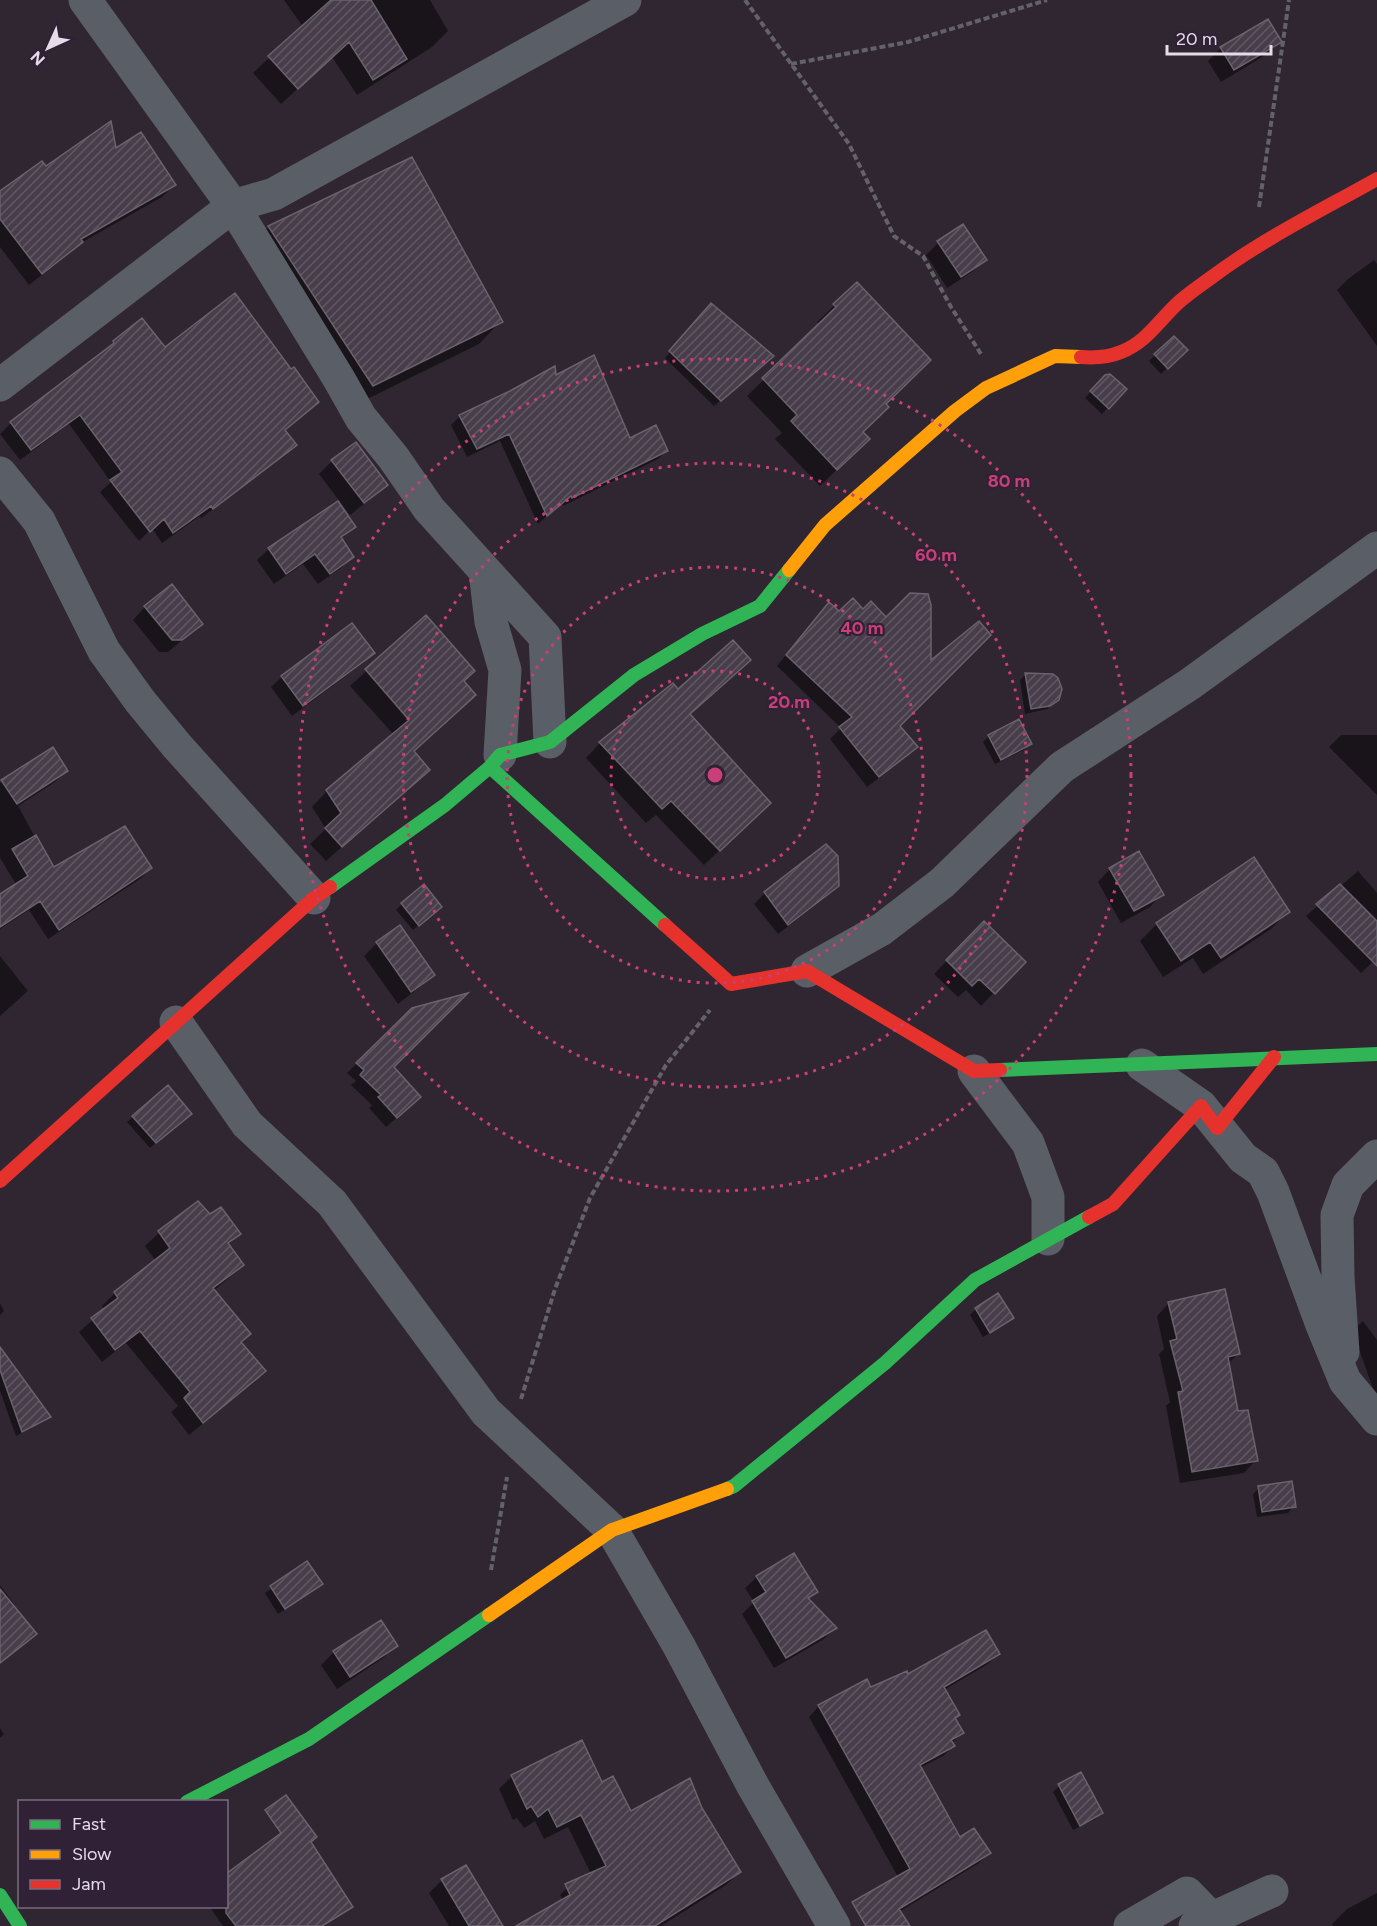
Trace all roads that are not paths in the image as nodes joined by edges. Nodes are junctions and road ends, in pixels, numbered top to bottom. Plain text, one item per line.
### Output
1 (85, 0) edge
2 (625, 0) edge
3 (1377, 180) edge
4 (233, 206) junction
5 (0, 385) edge
6 (0, 473) edge
7 (1377, 548) edge
8 (485, 571) junction
9 (550, 742) junction
10 (495, 761) junction
11 (314, 898) junction
12 (807, 971) junction
13 (176, 1022) junction
14 (1377, 1054) edge
15 (1274, 1057) junction
16 (1142, 1065) junction
17 (974, 1071) junction
18 (1201, 1106) junction
19 (1377, 1156) edge
20 (0, 1181) edge
21 (1048, 1239) junction
22 (1345, 1381) junction
23 (1375, 1413) edge
24 (612, 1530) junction
25 (191, 1800) edge
26 (1272, 1892) dead end
27 (834, 1926) edge
28 (1130, 1926) edge
29 (1195, 1926) edge
30 (1219, 1926) edge

1 - 4 street
2 - 4 street
3 - 9 street
4 - 5 street
4 - 8 street
6 - 11 street
7 - 12 street
8 - 9 street
8 - 10 street
9 - 10 street
10 - 11 street
10 - 12 street
11 - 13 street
12 - 17 street
13 - 20 street
13 - 24 street
14 - 15 street
15 - 16 street
15 - 18 street
16 - 17 street
16 - 18 street
17 - 21 street
18 - 21 street
18 - 22 street
19 - 22 street
21 - 24 street
22 - 23 street
24 - 25 street
24 - 27 street
26 - 29 street
28 - 30 street

